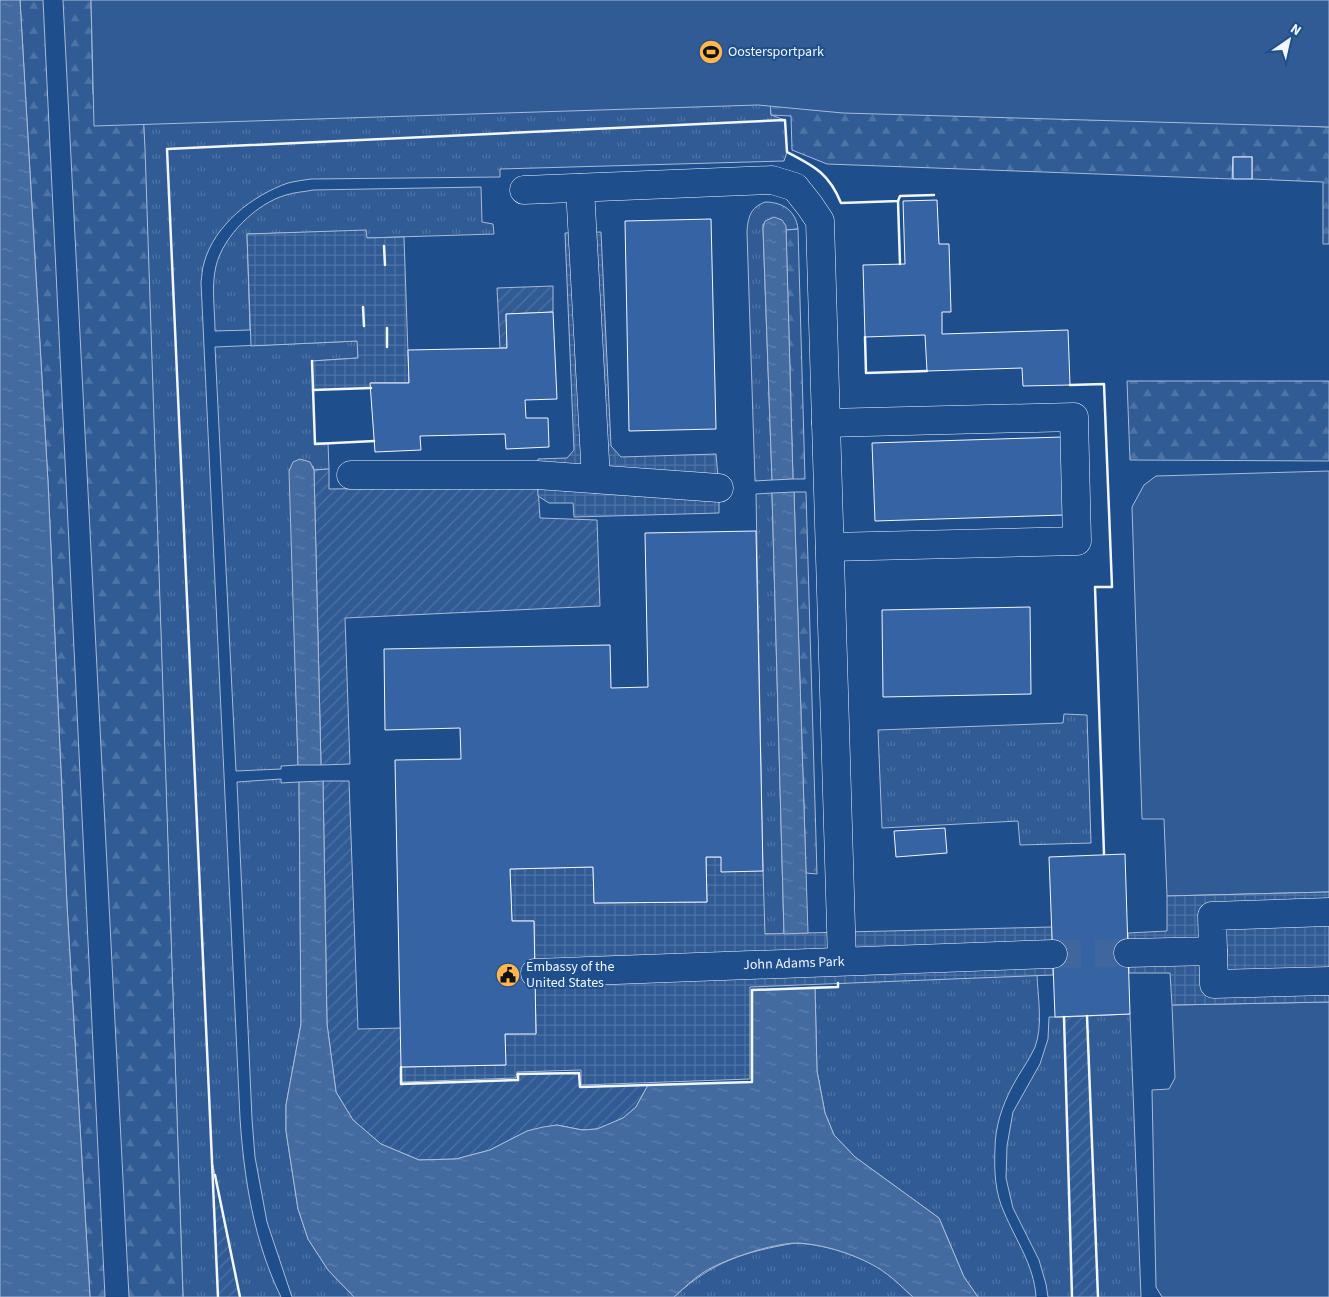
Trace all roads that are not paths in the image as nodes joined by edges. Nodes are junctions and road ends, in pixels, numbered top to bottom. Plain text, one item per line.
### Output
1 (580, 188) junction
2 (524, 190) dead end
3 (826, 423) junction
4 (351, 475) dead end
5 (596, 479) junction
6 (719, 488) dead end
7 (830, 547) junction
8 (1329, 912) edge
9 (1213, 951) junction
10 (1128, 953) tunnel mouth
11 (1053, 954) tunnel mouth
12 (842, 961) junction
13 (535, 973) dead end
14 (1329, 981) edge

1 - 2 lane
1 - 3 lane
1 - 5 lane
3 - 7 lane
3 - 7 lane
4 - 5 lane
5 - 6 lane
7 - 12 lane
8 - 9 lane
9 - 10 lane
9 - 14 lane
11 - 12 lane, John Adams Park
12 - 13 lane, John Adams Park

